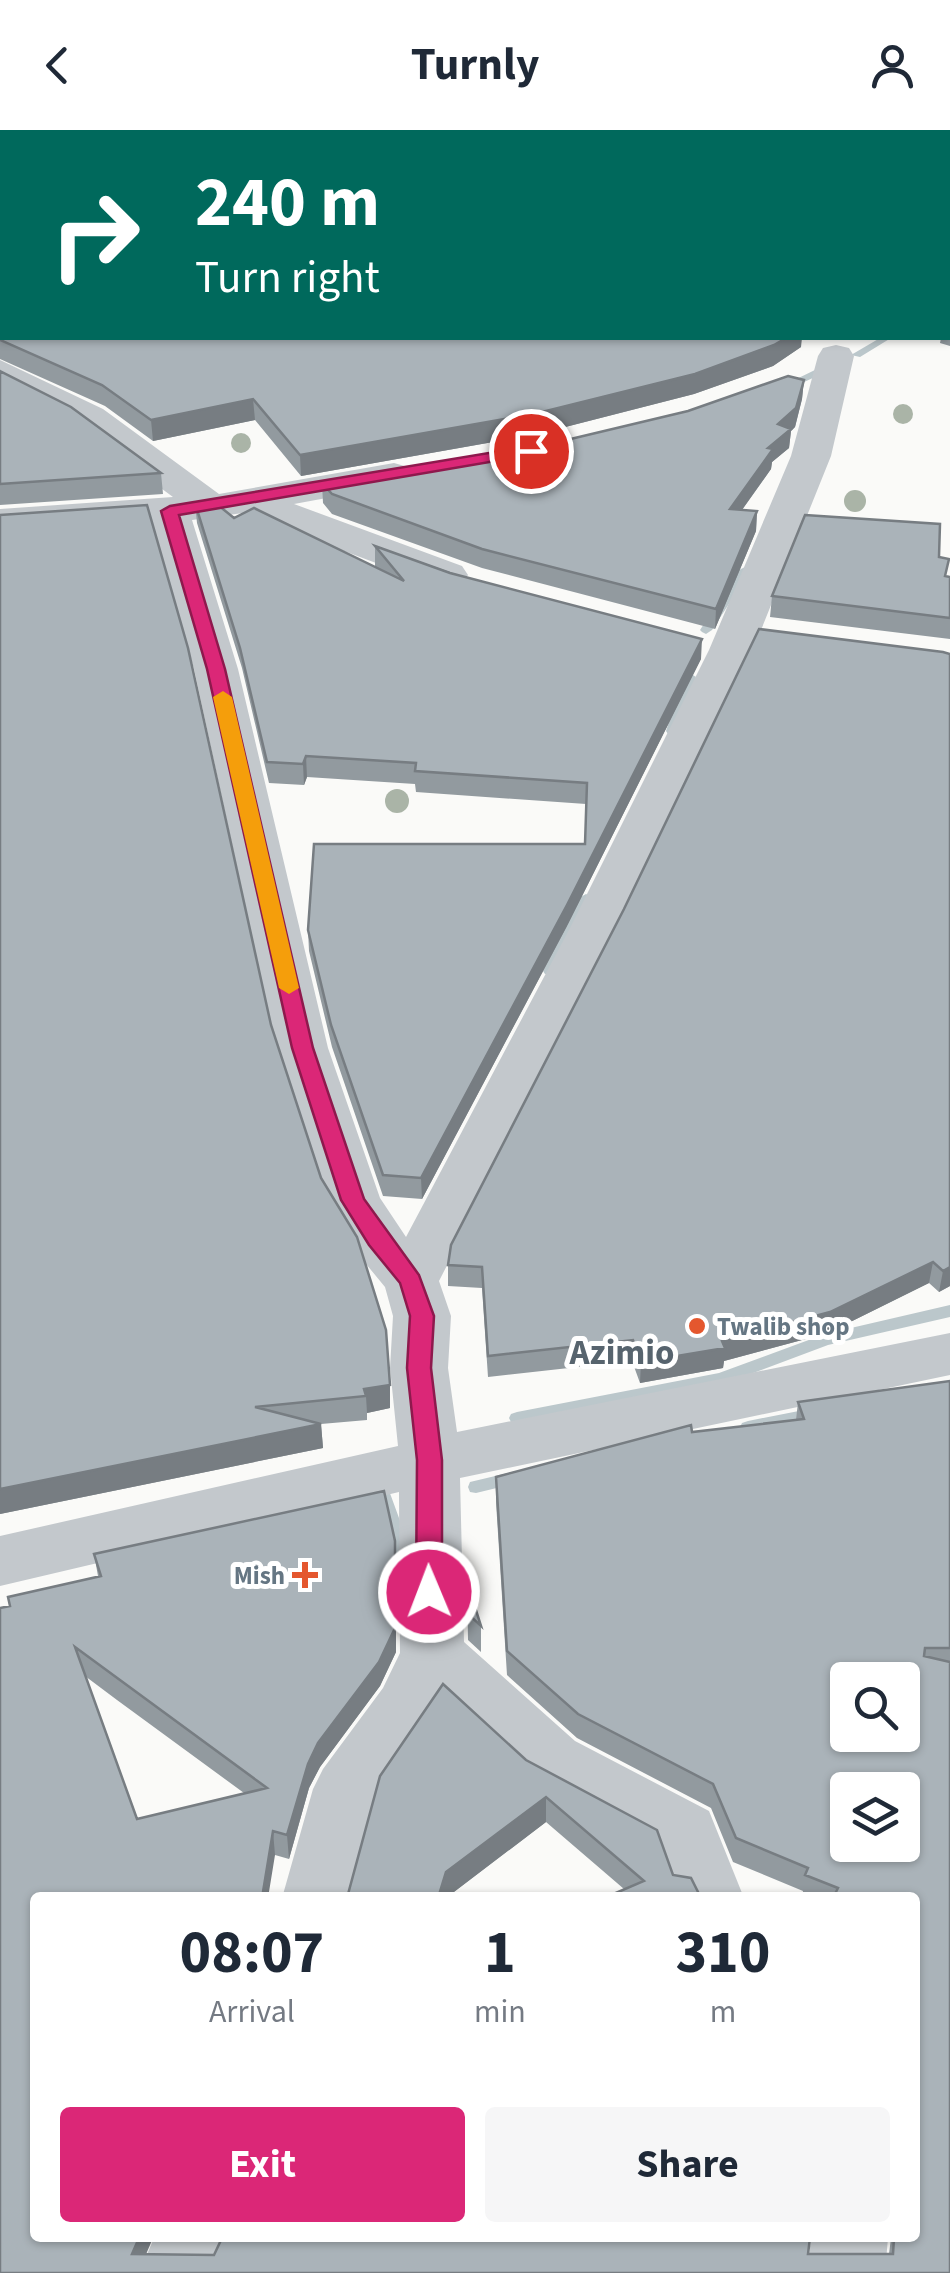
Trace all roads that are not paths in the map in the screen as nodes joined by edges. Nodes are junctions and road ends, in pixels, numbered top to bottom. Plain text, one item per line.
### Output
1 (854, 347) edge
2 (0, 371) edge
3 (786, 377) edge
4 (435, 468) edge
5 (209, 506) junction
6 (0, 522) edge
7 (484, 586) edge
8 (411, 1281) junction
9 (950, 1354) edge
10 (430, 1460) junction
11 (0, 1561) edge
12 (432, 1653) junction
13 (319, 1892) edge
14 (707, 1892) edge
15 (191, 2242) edge
16 (850, 2242) edge
17 (178, 2273) edge
18 (846, 2273) edge

1 - 3 street
1 - 8 street
2 - 5 street
4 - 5 street
5 - 6 street
5 - 7 street
5 - 8 street
8 - 10 street
9 - 10 street
10 - 11 street
10 - 12 street
12 - 13 street
12 - 14 street
15 - 17 street
16 - 18 street

